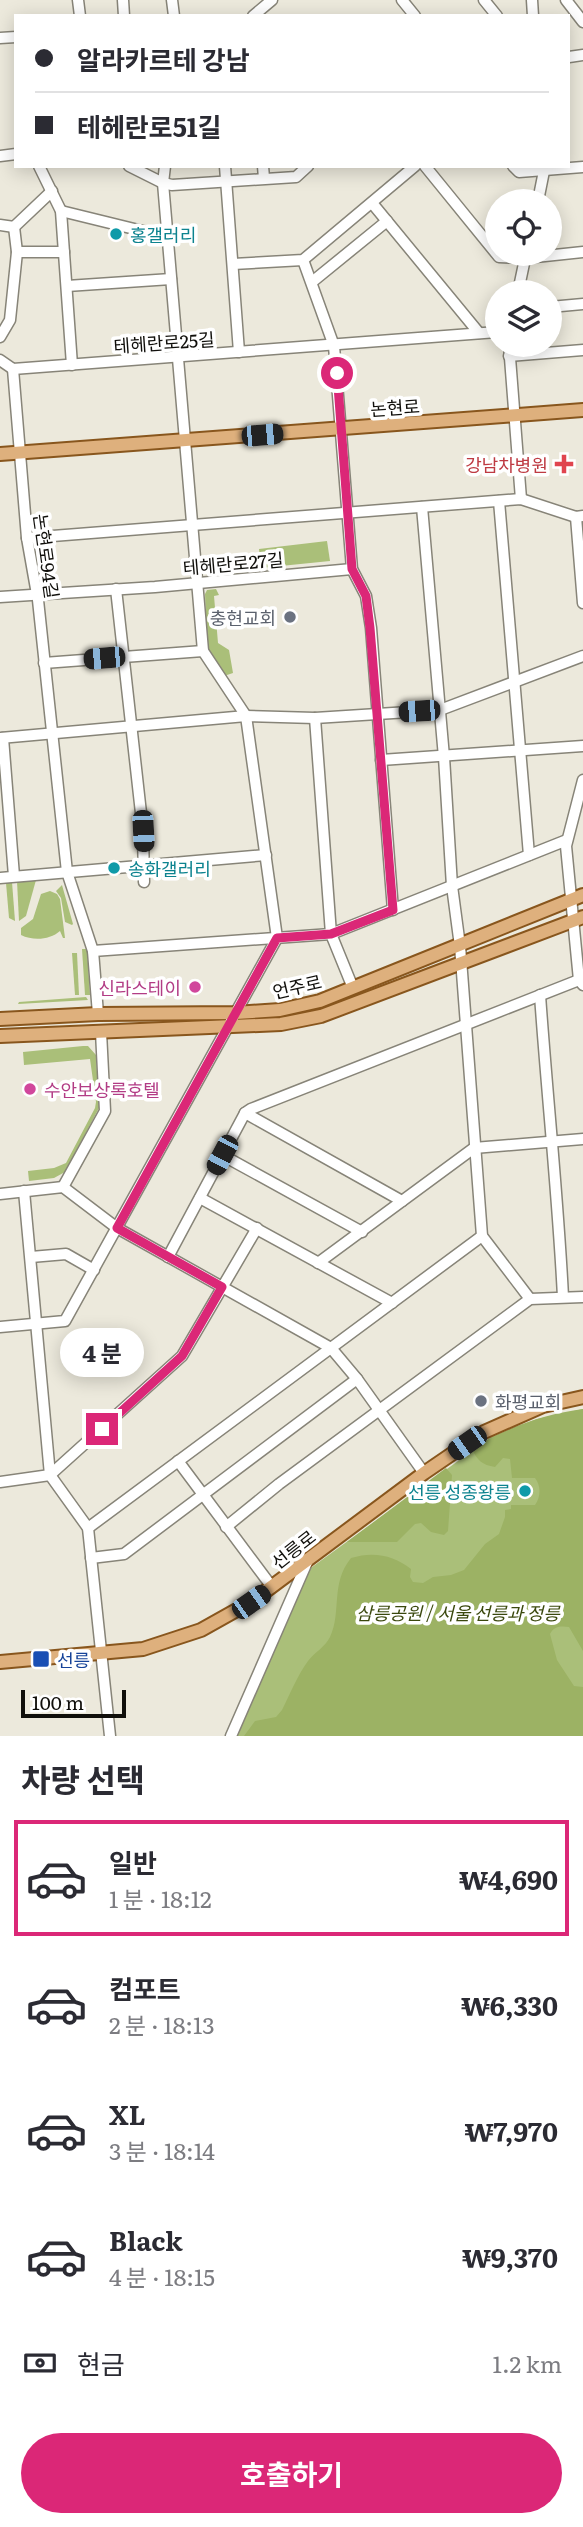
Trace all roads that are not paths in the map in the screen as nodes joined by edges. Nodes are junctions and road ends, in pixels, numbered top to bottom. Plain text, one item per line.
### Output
1 (272, 0) edge
2 (402, 0) edge
3 (484, 0) edge
4 (566, 0) edge
5 (254, 14) edge
6 (413, 14) edge
7 (495, 14) edge
8 (583, 22) edge
9 (40, 168) edge
10 (133, 168) edge
11 (164, 168) edge
12 (225, 168) edge
13 (263, 168) edge
14 (413, 168) edge
15 (427, 168) edge
16 (515, 168) edge
17 (540, 168) edge
18 (545, 168) edge
19 (302, 169) edge
20 (264, 178) junction
21 (226, 181) junction
22 (163, 183) junction
23 (540, 189) edge
24 (52, 191) junction
25 (372, 203) junction
26 (61, 211) junction
27 (387, 221) junction
28 (0, 225) edge
29 (14, 227) junction
30 (167, 237) junction
31 (485, 240) edge
32 (64, 252) junction
33 (583, 252) edge
34 (562, 253) edge
35 (17, 257) junction
36 (303, 260) junction
37 (233, 264) junction
38 (171, 279) junction
39 (312, 282) junction
40 (67, 286) junction
41 (583, 304) edge
42 (562, 306) edge
43 (479, 333) junction
44 (485, 333) edge
45 (0, 337) edge
46 (334, 346) junction
47 (562, 351) edge
48 (583, 351) edge
49 (239, 352) junction
50 (177, 357) junction
51 (510, 357) edge
52 (0, 359) edge
53 (72, 365) junction
54 (13, 369) junction
55 (583, 410) edge
56 (514, 416) junction
57 (341, 428) junction
58 (184, 442) junction
59 (19, 453) junction
60 (0, 454) edge
61 (521, 499) junction
62 (499, 501) junction
63 (422, 507) junction
64 (348, 513) junction
65 (579, 516) edge
66 (192, 524) junction
67 (27, 538) junction
68 (352, 569) junction
69 (198, 581) junction
70 (116, 589) junction
71 (35, 594) junction
72 (0, 597) edge
73 (583, 603) edge
74 (203, 650) junction
75 (124, 656) junction
76 (583, 656) edge
77 (44, 663) junction
78 (514, 681) junction
79 (440, 710) junction
80 (377, 714) junction
81 (246, 716) junction
82 (315, 718) junction
83 (131, 727) junction
84 (52, 732) junction
85 (2, 738) edge
86 (583, 746) edge
87 (520, 751) junction
88 (444, 757) junction
89 (380, 760) junction
90 (583, 780) edge
91 (567, 840) junction
92 (266, 855) junction
93 (529, 855) junction
94 (145, 864) junction
95 (67, 872) junction
96 (14, 876) junction
97 (0, 878) edge
98 (144, 882) dead end
99 (452, 886) junction
100 (577, 898) edge
101 (393, 910) junction
102 (578, 919) edge
103 (331, 934) junction
104 (277, 938) junction
105 (460, 946) junction
106 (93, 951) junction
107 (460, 964) junction
108 (581, 982) edge
109 (353, 988) junction
110 (540, 995) junction
111 (236, 1013) junction
112 (98, 1014) junction
113 (0, 1019) edge
114 (465, 1024) junction
115 (229, 1027) junction
116 (101, 1031) junction
117 (0, 1036) edge
118 (245, 1113) junction
119 (583, 1139) edge
120 (550, 1142) junction
121 (474, 1148) junction
122 (222, 1155) junction
123 (62, 1187) junction
124 (24, 1191) junction
125 (0, 1194) edge
126 (200, 1198) junction
127 (402, 1201) junction
128 (117, 1228) junction
129 (257, 1228) junction
130 (362, 1232) junction
131 (482, 1236) junction
132 (31, 1257) junction
133 (168, 1257) junction
134 (318, 1263) junction
135 (94, 1270) junction
136 (222, 1287) junction
137 (563, 1297) junction
138 (583, 1297) edge
139 (530, 1299) junction
140 (392, 1303) junction
141 (38, 1323) junction
142 (0, 1327) edge
143 (331, 1348) junction
144 (357, 1379) junction
145 (583, 1397) edge
146 (379, 1410) junction
147 (178, 1461) junction
148 (424, 1473) junction
149 (50, 1475) junction
150 (0, 1482) edge
151 (202, 1494) junction
152 (226, 1527) junction
153 (88, 1528) junction
154 (310, 1557) junction
155 (91, 1558) junction
156 (272, 1587) junction
157 (101, 1653) junction
158 (0, 1662) edge
159 (110, 1736) edge
160 (231, 1736) edge

1 - 5 street
2 - 6 street
3 - 7 street
4 - 8 street
9 - 24 street
10 - 22 street
11 - 22 street
12 - 21 street
13 - 20 street
14 - 25 street
15 - 31 street
16 - 17 street
18 - 23 street
19 - 20 street
20 - 21 street
21 - 22 street
21 - 37 street
22 - 30 street
24 - 26 street
24 - 29 street
25 - 27 street
25 - 36 street
26 - 30 street
26 - 32 street
27 - 39 street
27 - 43 street
28 - 29 street
29 - 35 street
30 - 38 street
32 - 35 street
32 - 40 street
33 - 34 street
35 - 45 street
36 - 37 street
36 - 39 street
37 - 49 street
38 - 40 street
38 - 50 street
39 - 46 street
40 - 53 street
41 - 42 street
43 - 44 street, 테헤란로25길
43 - 46 street, 테헤란로25길
46 - 49 street, 테헤란로25길
46 - 57 street
47 - 48 street
49 - 50 street, 테헤란로25길
50 - 53 street, 테헤란로25길
50 - 58 street
51 - 56 street
52 - 54 street
53 - 54 street, 테헤란로25길
54 - 59 street, 논현로94길
55 - 56 main road, 논현로
56 - 57 main road, 논현로
56 - 61 street
57 - 58 main road, 논현로
57 - 64 street
58 - 59 main road, 논현로
58 - 66 street
59 - 60 main road, 논현로
59 - 67 street, 논현로94길
61 - 62 street
61 - 65 street
62 - 63 street
62 - 78 street
63 - 64 street
63 - 79 street
64 - 66 street
64 - 68 street
65 - 73 street
66 - 67 street
66 - 69 street
67 - 71 street, 논현로94길
68 - 69 street, 테헤란로27길
68 - 80 street
69 - 70 street, 테헤란로27길
69 - 74 street
70 - 71 street, 테헤란로27길
70 - 75 street
71 - 72 street, 테헤란로27길
71 - 77 street, 논현로94길
74 - 75 street
74 - 81 street
75 - 77 street
75 - 83 street
76 - 78 street
77 - 84 street, 논현로94길
78 - 79 street
78 - 87 street
79 - 80 street
79 - 88 street
80 - 82 street
80 - 89 street
81 - 82 street
81 - 83 street
81 - 92 street
82 - 103 street
83 - 84 street
83 - 94 street
84 - 85 street
84 - 95 street, 논현로94길
85 - 96 street
86 - 87 street
87 - 88 street
87 - 93 street
88 - 89 street
88 - 99 street
89 - 101 street
90 - 91 street
91 - 93 street
91 - 100 street
92 - 94 street
92 - 104 street
93 - 99 street
94 - 95 street
94 - 98 street
95 - 96 street
95 - 106 street, 논현로94길
96 - 97 street
99 - 101 street
99 - 105 street
100 - 102 street
100 - 105 main road, 언주로
101 - 103 street
102 - 107 main road, 언주로
102 - 108 street
103 - 104 street
103 - 109 street
104 - 106 street
104 - 111 street
105 - 107 street
105 - 109 main road, 언주로
106 - 112 street, 논현로94길
107 - 114 street
107 - 115 main road, 언주로
108 - 110 street
109 - 111 main road, 언주로
110 - 114 street
110 - 120 street
111 - 112 main road, 언주로
111 - 115 street
112 - 113 main road, 언주로
114 - 118 street
114 - 121 street
115 - 116 main road, 언주로
115 - 128 street
116 - 117 main road, 언주로
116 - 123 street
118 - 122 street
118 - 127 street
119 - 120 street
120 - 121 street
120 - 137 street
121 - 127 street
121 - 131 street
122 - 126 street
122 - 130 street
123 - 124 street
123 - 128 street
124 - 125 street
124 - 132 street
126 - 129 street
126 - 133 street
127 - 130 street
128 - 133 street
128 - 135 street
129 - 134 street
129 - 136 street
130 - 134 street
131 - 139 street
131 - 140 street
132 - 135 street
132 - 141 street
133 - 136 street
134 - 140 street
135 - 141 street
136 - 143 street
136 - 149 street
137 - 138 street
137 - 139 street
139 - 146 street
140 - 143 street
141 - 142 street
141 - 149 street
143 - 144 street
143 - 147 street
144 - 146 street
144 - 151 street
145 - 148 main road, 선릉로
146 - 148 street
146 - 152 street
147 - 151 street
147 - 153 street
148 - 154 main road, 선릉로
149 - 150 street
149 - 153 street
151 - 152 street
151 - 155 street
152 - 156 street
153 - 155 street
154 - 156 main road, 선릉로
154 - 160 street
155 - 157 street
156 - 157 main road, 선릉로
157 - 158 main road, 선릉로
157 - 159 street

